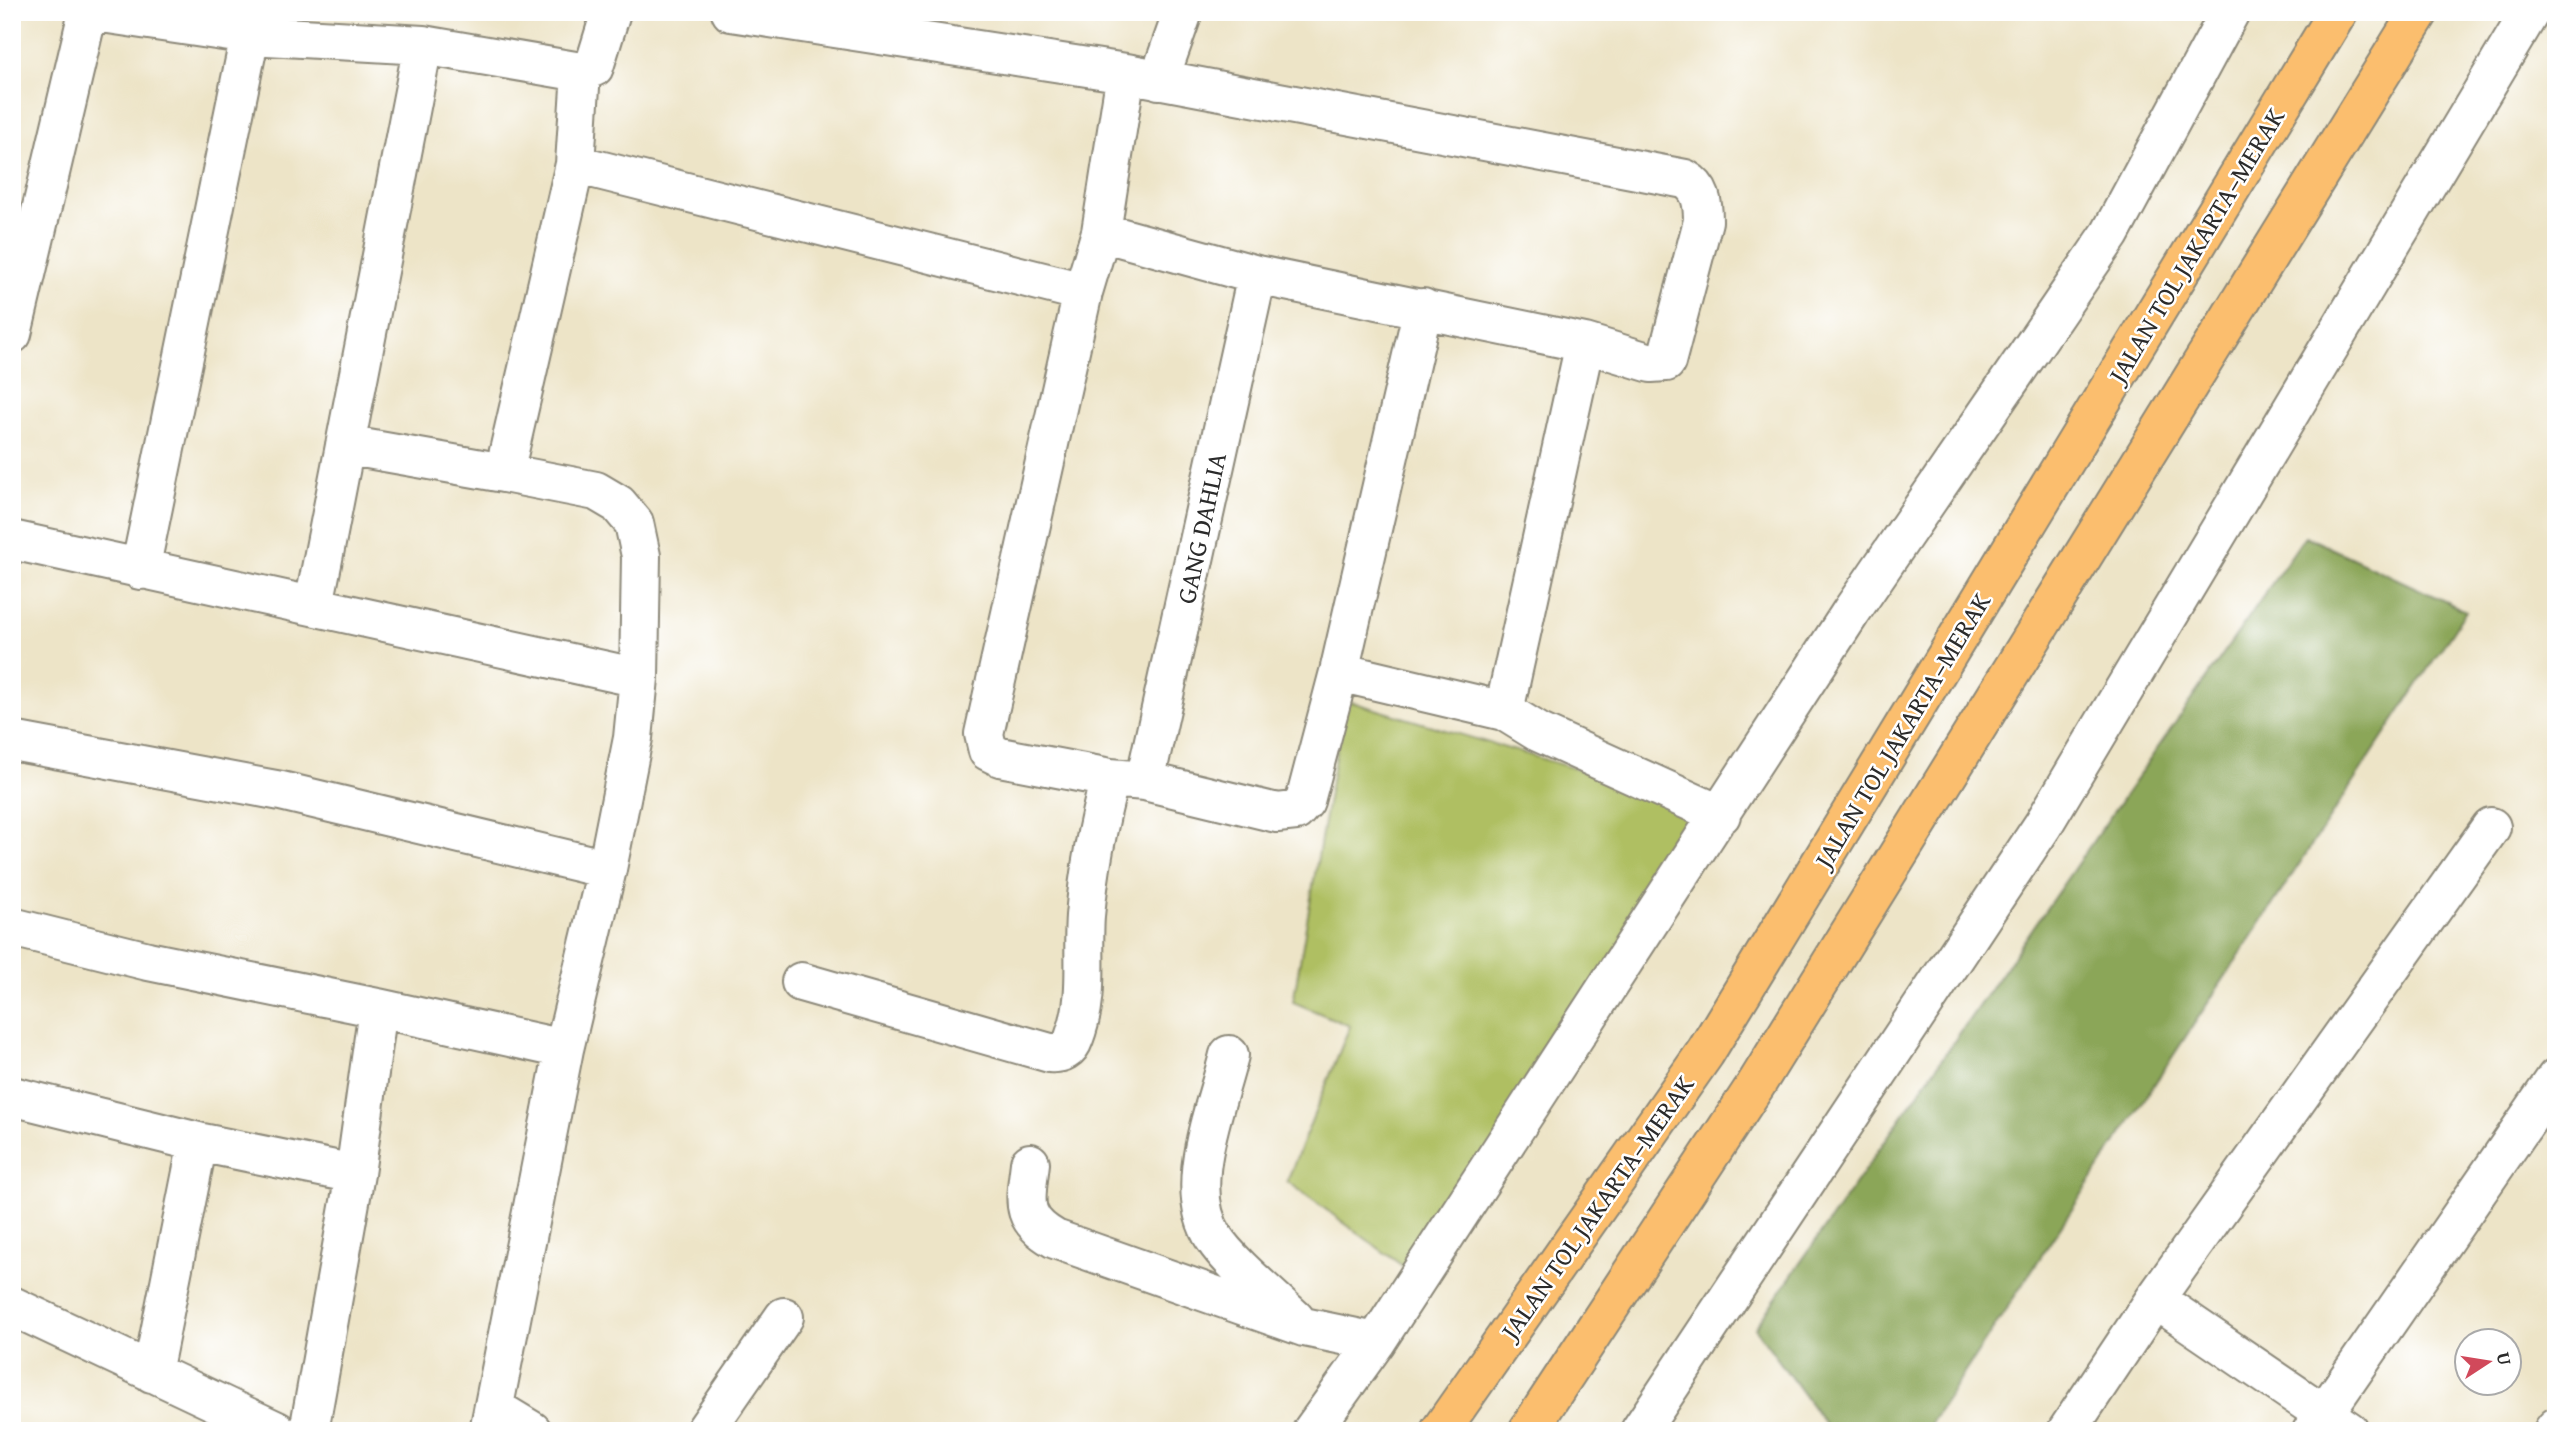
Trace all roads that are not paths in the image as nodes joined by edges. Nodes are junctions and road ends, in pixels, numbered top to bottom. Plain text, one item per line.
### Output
1 (88, 12) edge
2 (95, 12) edge
3 (611, 12) edge
4 (730, 12) edge
5 (1183, 12) edge
6 (2230, 12) edge
7 (2338, 12) edge
8 (2419, 12) edge
9 (2530, 12) edge
10 (2549, 12) edge
11 (2556, 17) edge
12 (250, 36) junction
13 (423, 45) junction
14 (581, 72) junction
15 (1142, 77) junction
16 (575, 163) junction
17 (1101, 232) junction
18 (1257, 275) junction
19 (1083, 292) junction
20 (1423, 308) junction
21 (12, 334) edge
22 (1585, 343) junction
23 (345, 445) junction
24 (504, 473) junction
25 (12, 540) edge
26 (140, 570) junction
27 (314, 605) junction
28 (1339, 672) junction
29 (639, 678) junction
30 (1504, 711) junction
31 (12, 741) edge
32 (1127, 780) junction
33 (1721, 815) junction
34 (2491, 827) dead end
35 (607, 869) junction
36 (12, 927) edge
37 (801, 982) dead end
38 (378, 1008) junction
39 (564, 1049) junction
40 (1229, 1055) dead end
41 (2556, 1078) edge
42 (12, 1096) edge
43 (198, 1142) junction
44 (1030, 1163) dead end
45 (355, 1174) junction
46 (2155, 1299) junction
47 (12, 1306) edge
48 (784, 1317) dead end
49 (1304, 1328) junction
50 (1376, 1342) junction
51 (152, 1373) junction
52 (491, 1419) edge
53 (2328, 1425) edge
54 (277, 1431) edge
55 (309, 1431) edge
56 (532, 1431) edge
57 (705, 1431) edge
58 (1312, 1431) edge
59 (1440, 1431) edge
60 (1528, 1431) edge
61 (1640, 1431) edge
62 (2067, 1431) edge

1 - 21 street
2 - 12 street
3 - 14 street
4 - 15 street
5 - 15 street
6 - 33 street
7 - 59 highway, JALAN TOL JAKARTA–MERAK
8 - 60 highway
9 - 61 street
10 - 11 street
12 - 13 street
12 - 26 street
13 - 14 street
13 - 23 street
14 - 16 street
15 - 17 street
15 - 22 street
16 - 19 street
16 - 24 street
17 - 18 street
17 - 19 street
18 - 20 street
18 - 32 street, GANG DAHLIA
19 - 32 street
20 - 22 street
20 - 28 street
22 - 30 street
23 - 24 street
23 - 27 street
24 - 29 street
25 - 26 street
26 - 27 street
27 - 29 street
28 - 30 street
28 - 32 street
29 - 35 street
30 - 33 street
31 - 35 street
32 - 37 street, GANG DAHLIA
33 - 50 street
34 - 46 street
35 - 39 street
36 - 38 street
38 - 39 street
38 - 45 street
39 - 52 street
40 - 49 street
41 - 53 street
42 - 43 street
43 - 45 street
43 - 51 street
44 - 49 street
45 - 55 street
46 - 53 street
46 - 62 street
47 - 51 street
48 - 57 street
49 - 50 street
50 - 58 street
51 - 54 street
52 - 56 street

